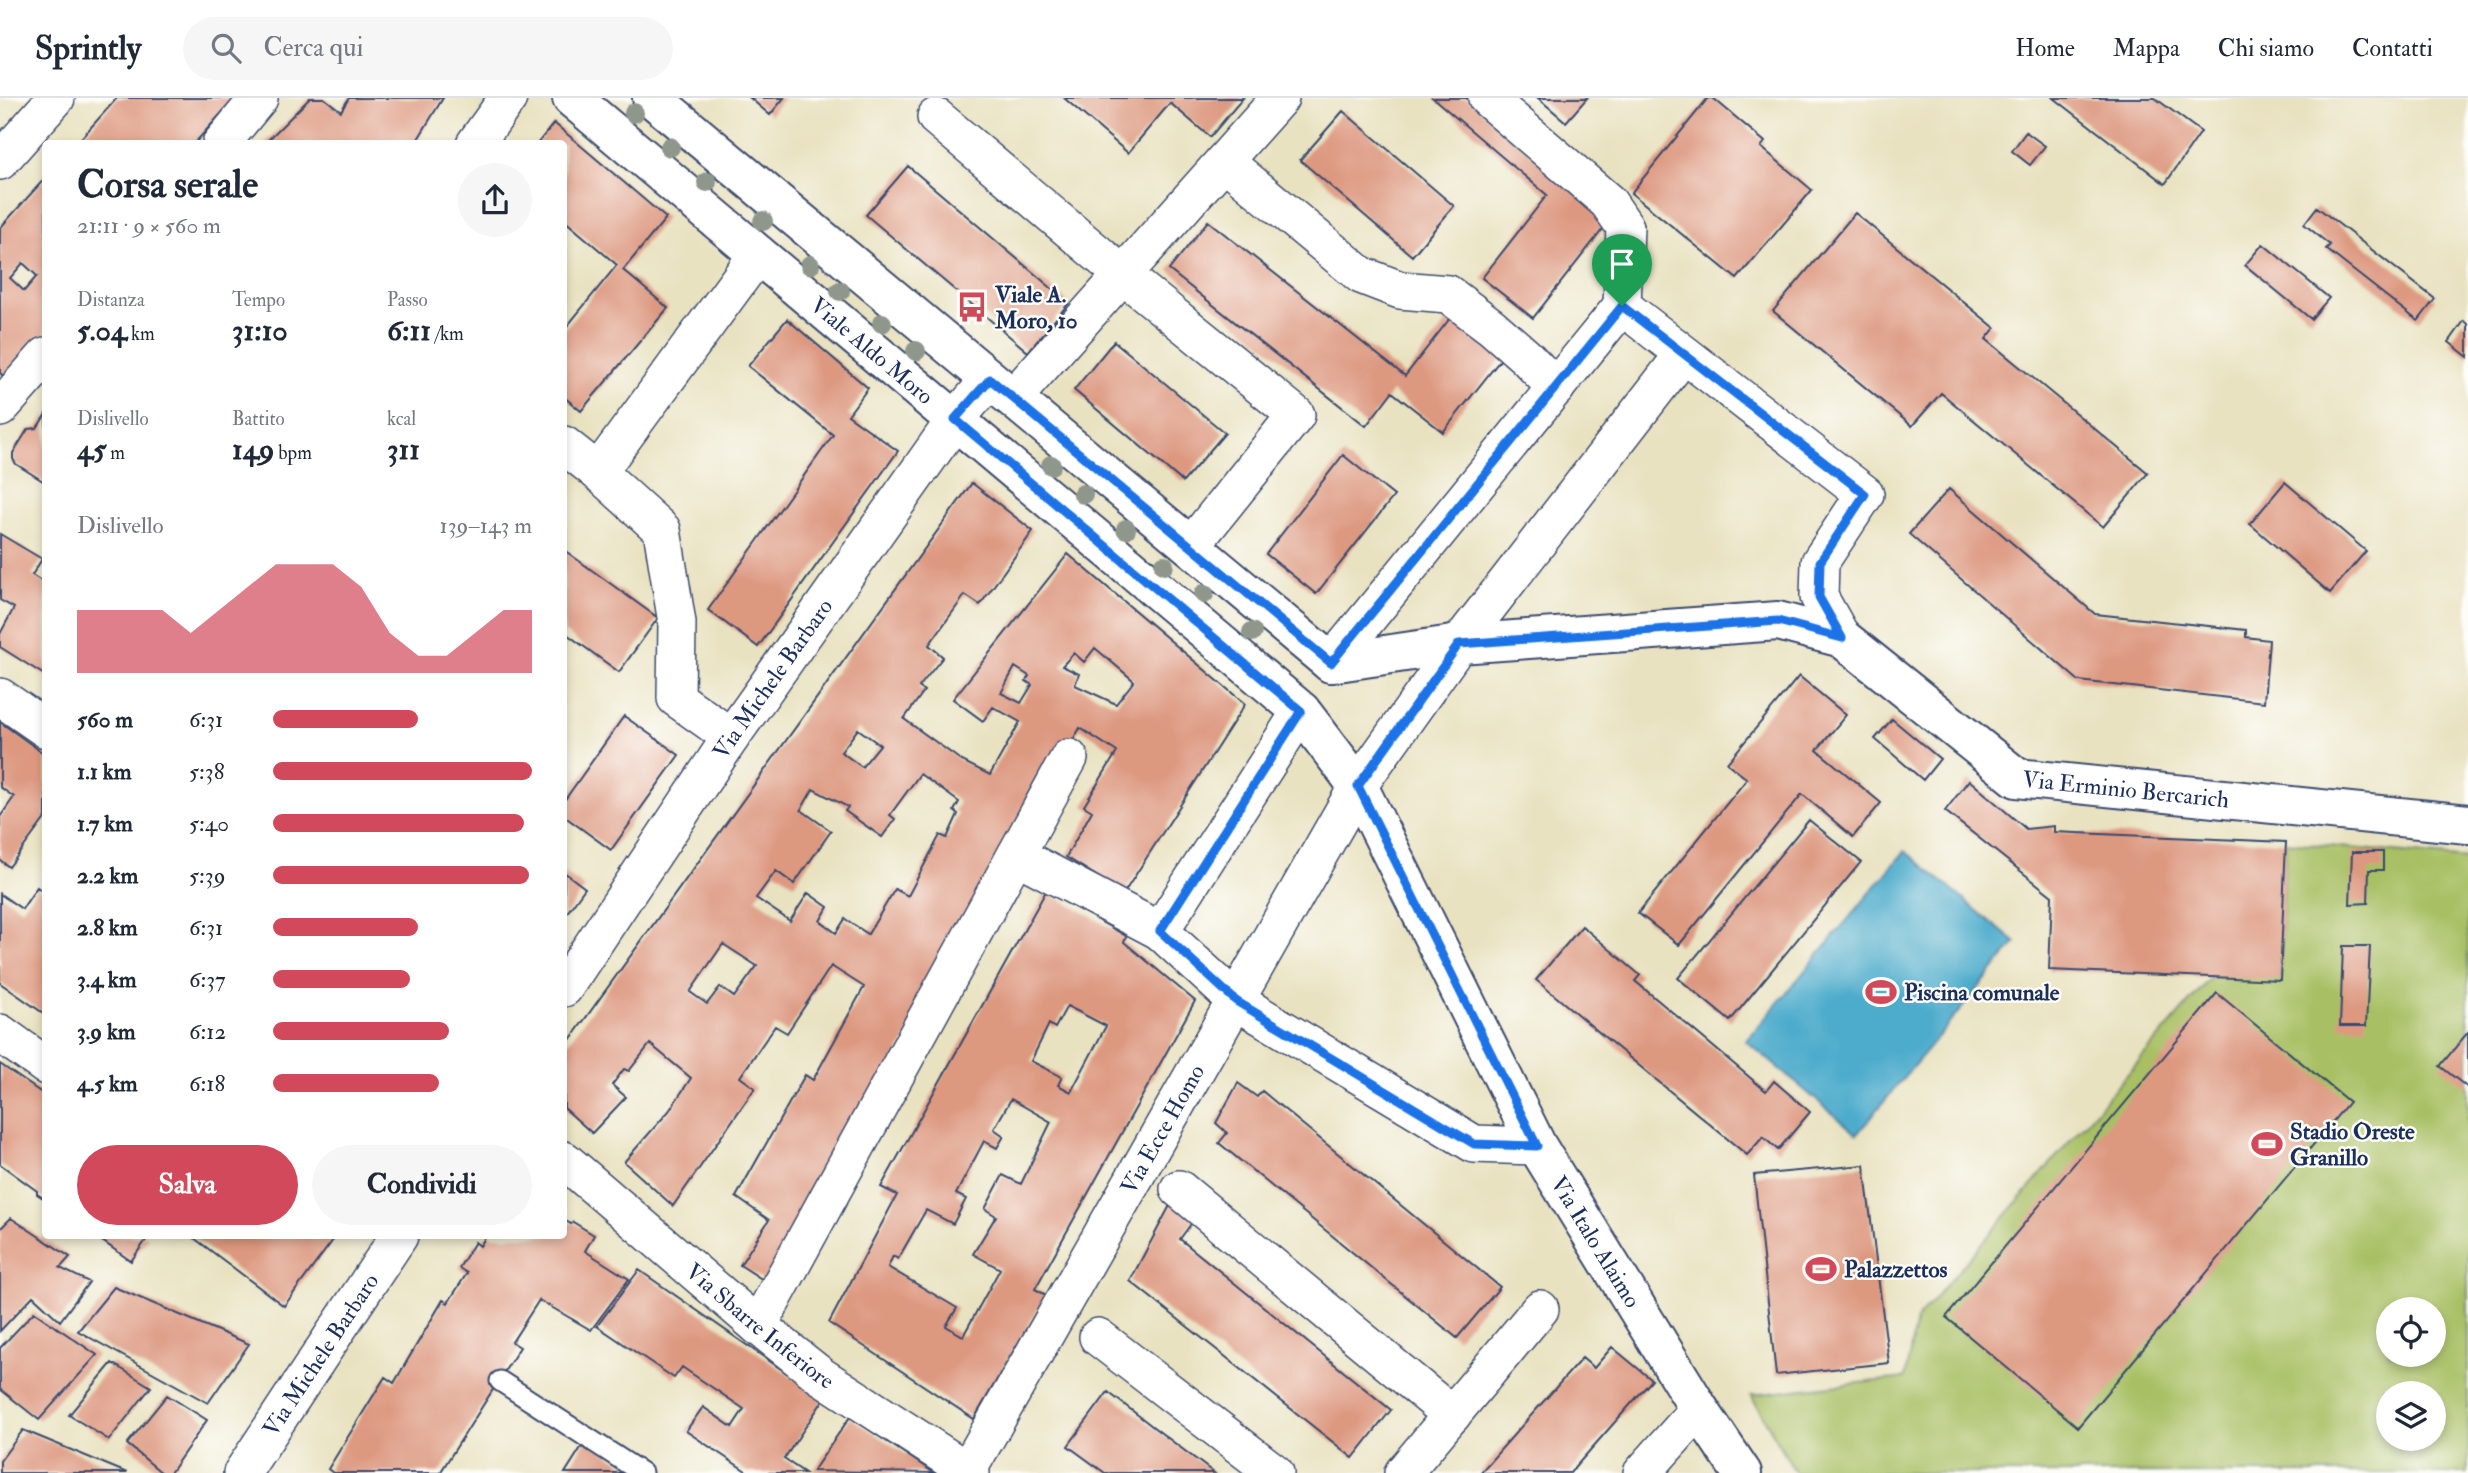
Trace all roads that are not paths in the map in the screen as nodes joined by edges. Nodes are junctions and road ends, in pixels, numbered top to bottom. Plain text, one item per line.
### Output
1 (56, 98) edge
2 (259, 98) edge
3 (508, 98) edge
4 (572, 98) edge
5 (652, 98) edge
6 (1280, 98) edge
7 (1487, 98) edge
8 (936, 117) dead end
9 (224, 140) edge
10 (478, 140) edge
11 (0, 161) edge
12 (1224, 161) junction
13 (758, 254) junction
14 (1123, 275) junction
15 (1622, 306) junction
16 (1683, 355) junction
17 (42, 367) edge
18 (1556, 388) junction
19 (1002, 389) junction
20 (0, 408) edge
21 (955, 419) junction
22 (567, 447) edge
23 (598, 472) junction
24 (1191, 545) junction
25 (1842, 638) junction
26 (1459, 644) junction
27 (1331, 663) junction
28 (0, 697) edge
29 (1301, 711) junction
30 (42, 726) edge
31 (731, 737) junction
32 (1069, 758) dead end
33 (1358, 786) junction
34 (2468, 824) edge
35 (1016, 855) junction
36 (1160, 931) junction
37 (567, 983) edge
38 (1236, 1001) junction
39 (0, 1032) edge
40 (42, 1063) edge
41 (1537, 1146) junction
42 (567, 1163) edge
43 (1179, 1189) dead end
44 (397, 1239) edge
45 (1540, 1309) dead end
46 (758, 1326) junction
47 (1098, 1336) dead end
48 (500, 1381) dead end
49 (1699, 1409) junction
50 (1452, 1415) junction
51 (968, 1472) edge
52 (242, 1473) edge
53 (642, 1473) edge
54 (1275, 1473) edge
55 (1403, 1473) edge
56 (1642, 1473) edge
57 (1742, 1473) edge

1 - 11 street
2 - 9 street
3 - 10 street
4 - 13 street, Viale Aldo Moro
5 - 19 street
6 - 12 street, Via Michele Barbaro
7 - 15 street
8 - 14 street
12 - 14 street, Via Michele Barbaro
12 - 18 street
13 - 21 street, Viale Aldo Moro
13 - 23 street
14 - 19 street, Via Michele Barbaro
14 - 24 street
15 - 16 street
15 - 18 street
16 - 25 street
16 - 26 street, Via Ecce Homo
17 - 20 street
18 - 27 street
19 - 21 street, Via Michele Barbaro
19 - 24 street
21 - 29 street, Viale Aldo Moro
21 - 31 street, Via Michele Barbaro
22 - 23 street
23 - 31 street
24 - 27 street
25 - 26 street, Via Erminio Bercarich
25 - 34 street, Via Erminio Bercarich
26 - 27 street, Via Erminio Bercarich
26 - 33 street, Via Ecce Homo
27 - 29 street
28 - 30 street
29 - 33 street, Via Italo Alaimo
29 - 36 street
31 - 37 street, Via Michele Barbaro
32 - 35 street
33 - 38 street, Via Ecce Homo
33 - 41 street, Via Italo Alaimo
35 - 36 street
35 - 46 street
36 - 38 street
38 - 41 street
38 - 51 street, Via Ecce Homo
39 - 40 street
41 - 49 street, Via Italo Alaimo
42 - 46 street, Via Sbarre Inferiore
43 - 50 street
44 - 52 street, Via Michele Barbaro
45 - 50 street
46 - 51 street, Via Sbarre Inferiore
47 - 54 street
48 - 53 lane
49 - 56 street
49 - 57 street, Via Italo Alaimo
50 - 55 street

